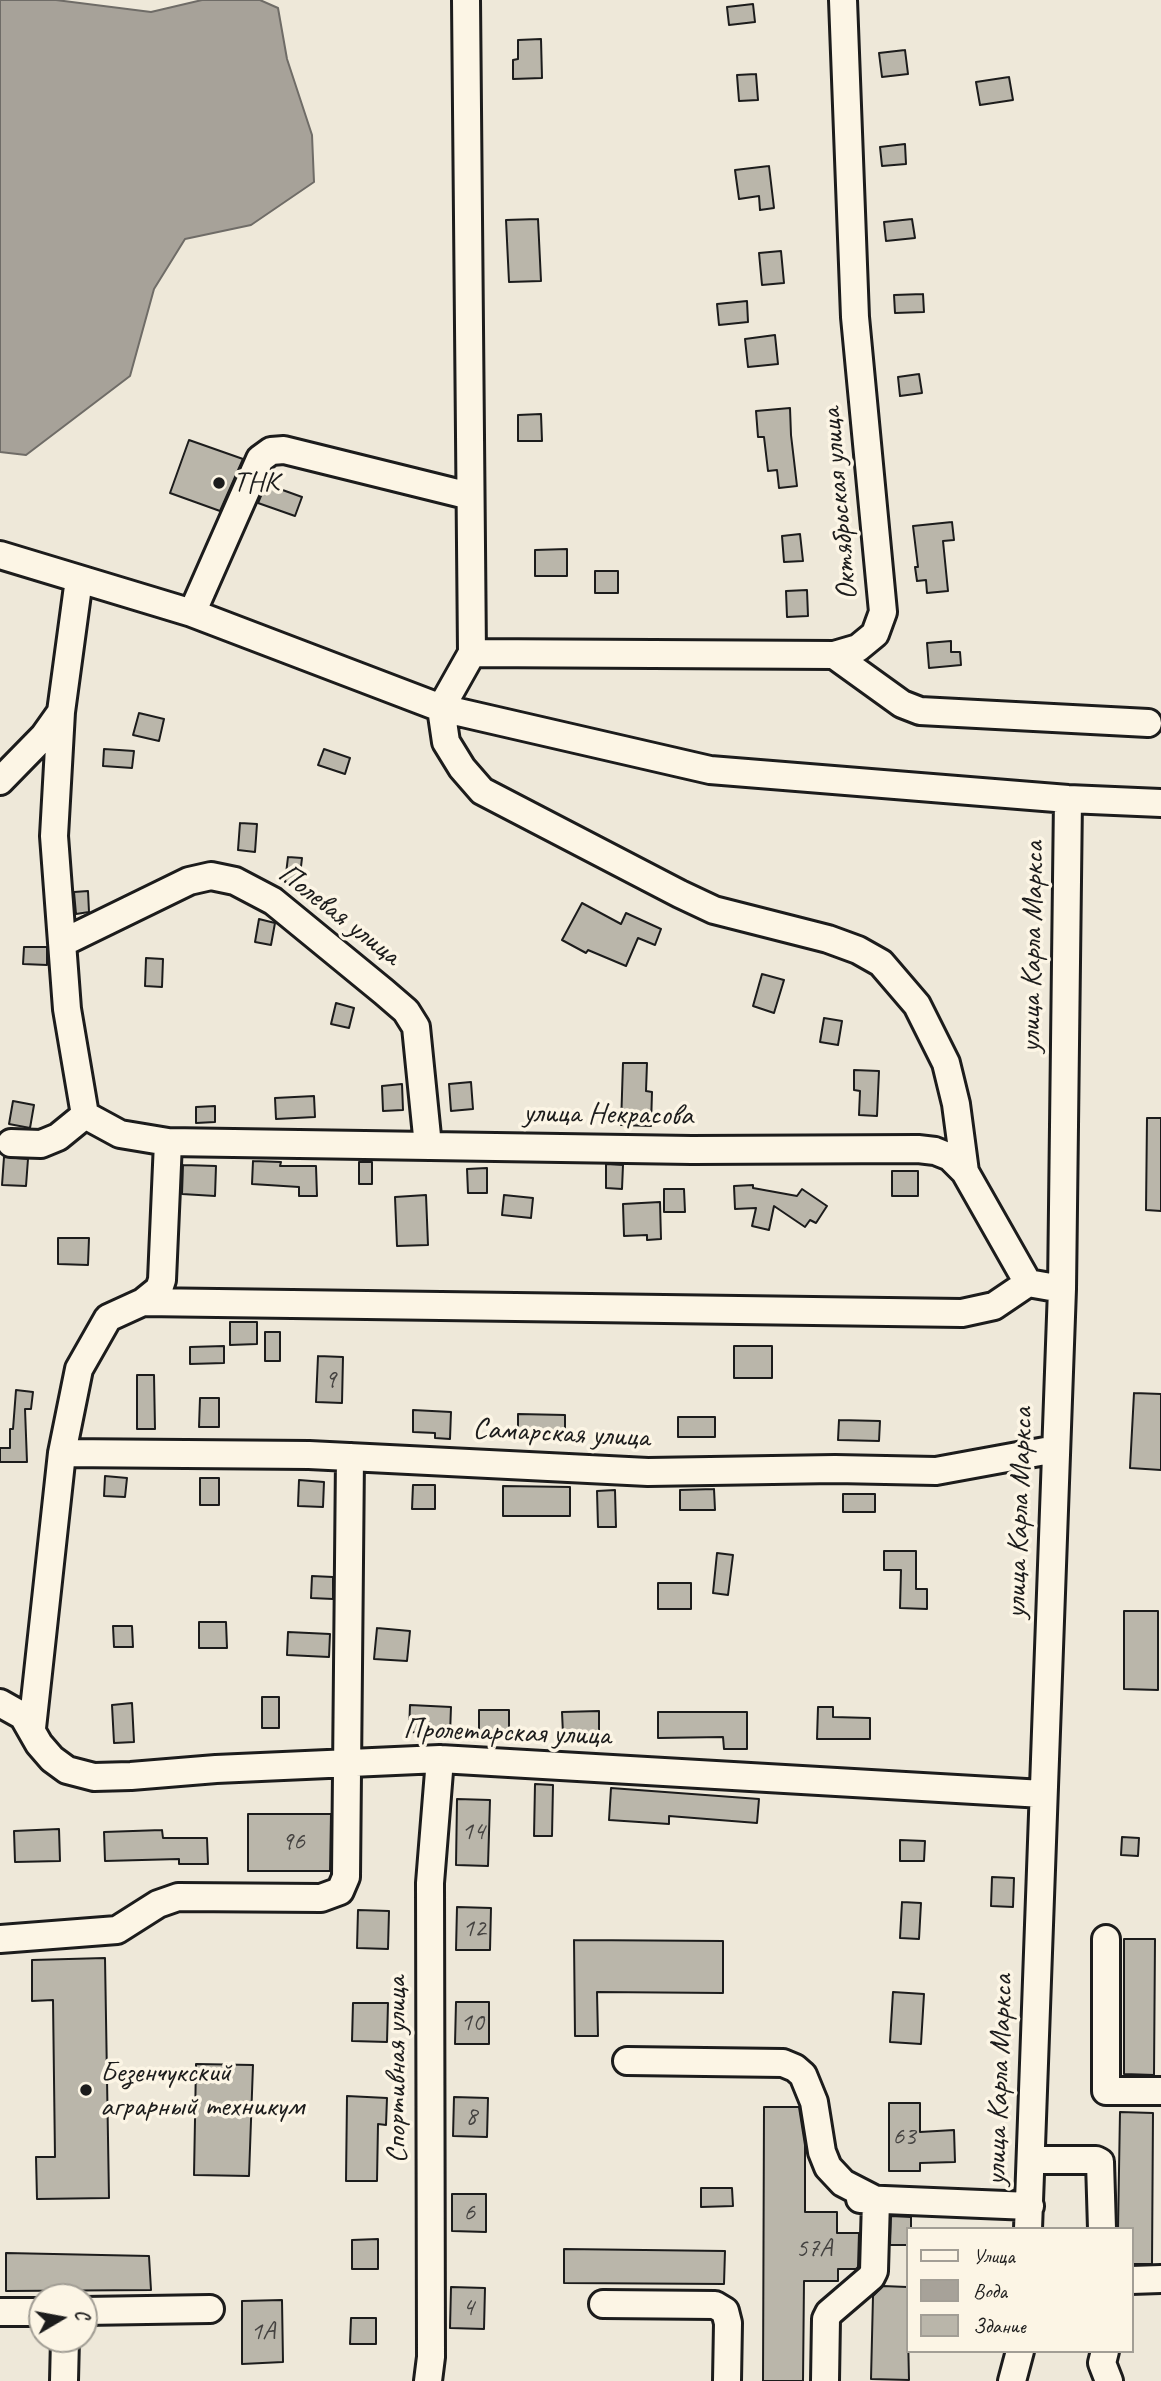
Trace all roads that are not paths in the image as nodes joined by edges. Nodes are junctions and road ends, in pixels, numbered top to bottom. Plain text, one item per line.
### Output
1 (466, 0) edge
2 (843, 0) edge
3 (470, 496) junction
4 (0, 555) edge
5 (79, 579) junction
6 (191, 613) junction
7 (472, 653) junction
8 (834, 655) junction
9 (441, 708) junction
10 (61, 712) junction
11 (1148, 723) dead end
12 (0, 780) edge
13 (1068, 799) junction
14 (1161, 803) edge
15 (62, 943) junction
16 (86, 1115) junction
17 (168, 1142) junction
18 (11, 1143) dead end
19 (428, 1146) junction
20 (965, 1172) junction
21 (1028, 1283) junction
22 (1062, 1289) junction
23 (143, 1303) junction
24 (1056, 1449) junction
25 (62, 1453) junction
26 (350, 1457) junction
27 (0, 1703) edge
28 (32, 1728) junction
29 (440, 1759) junction
30 (349, 1764) junction
31 (1042, 1794) junction
32 (0, 1939) edge
33 (1106, 1939) dead end
34 (627, 2062) dead end
35 (1161, 2091) edge
36 (1031, 2160) junction
37 (848, 2199) dead end
38 (876, 2200) junction
39 (1029, 2217) edge
40 (1102, 2227) edge
41 (1161, 2279) edge
42 (1133, 2280) edge
43 (603, 2304) dead end
44 (209, 2309) dead end
45 (98, 2311) edge
46 (0, 2312) edge
47 (28, 2312) edge
48 (65, 2353) edge
49 (1019, 2353) edge
50 (1104, 2353) edge
51 (64, 2381) edge
52 (428, 2381) edge
53 (727, 2381) edge
54 (825, 2381) edge
55 (1012, 2381) edge
56 (1108, 2381) edge

1 - 3 street
2 - 8 street, Октябрьская улица
3 - 6 street
3 - 7 street
4 - 5 street
5 - 6 street
5 - 10 street
6 - 9 street
7 - 8 street, Октябрьская улица
7 - 9 street
8 - 11 street
9 - 13 street
9 - 20 street
10 - 12 street
10 - 15 street
13 - 14 street
13 - 22 street, улица Карла Маркса
15 - 16 street
15 - 19 street, Полевая улица
16 - 17 street, улица Некрасова
16 - 18 street
17 - 19 street, улица Некрасова
17 - 23 street
19 - 20 street, улица Некрасова
20 - 21 street, улица Некрасова
21 - 22 street
21 - 23 street
22 - 24 street, улица Карла Маркса
23 - 25 street
24 - 26 street, Самарская улица
24 - 31 street, улица Карла Маркса
25 - 26 street, Самарская улица
25 - 28 street
26 - 30 street
27 - 28 street, Пролетарская улица
28 - 30 street, Пролетарская улица
29 - 30 street, Пролетарская улица
29 - 31 street, Пролетарская улица
29 - 52 street, Спортивная улица
30 - 32 street
31 - 36 street, улица Карла Маркса
33 - 35 street
34 - 38 street
36 - 39 street, улица Карла Маркса
36 - 40 street
37 - 38 street
38 - 39 street
38 - 54 street
41 - 42 street
43 - 53 street
44 - 45 street
46 - 47 street
48 - 51 street
49 - 55 street
50 - 56 street

